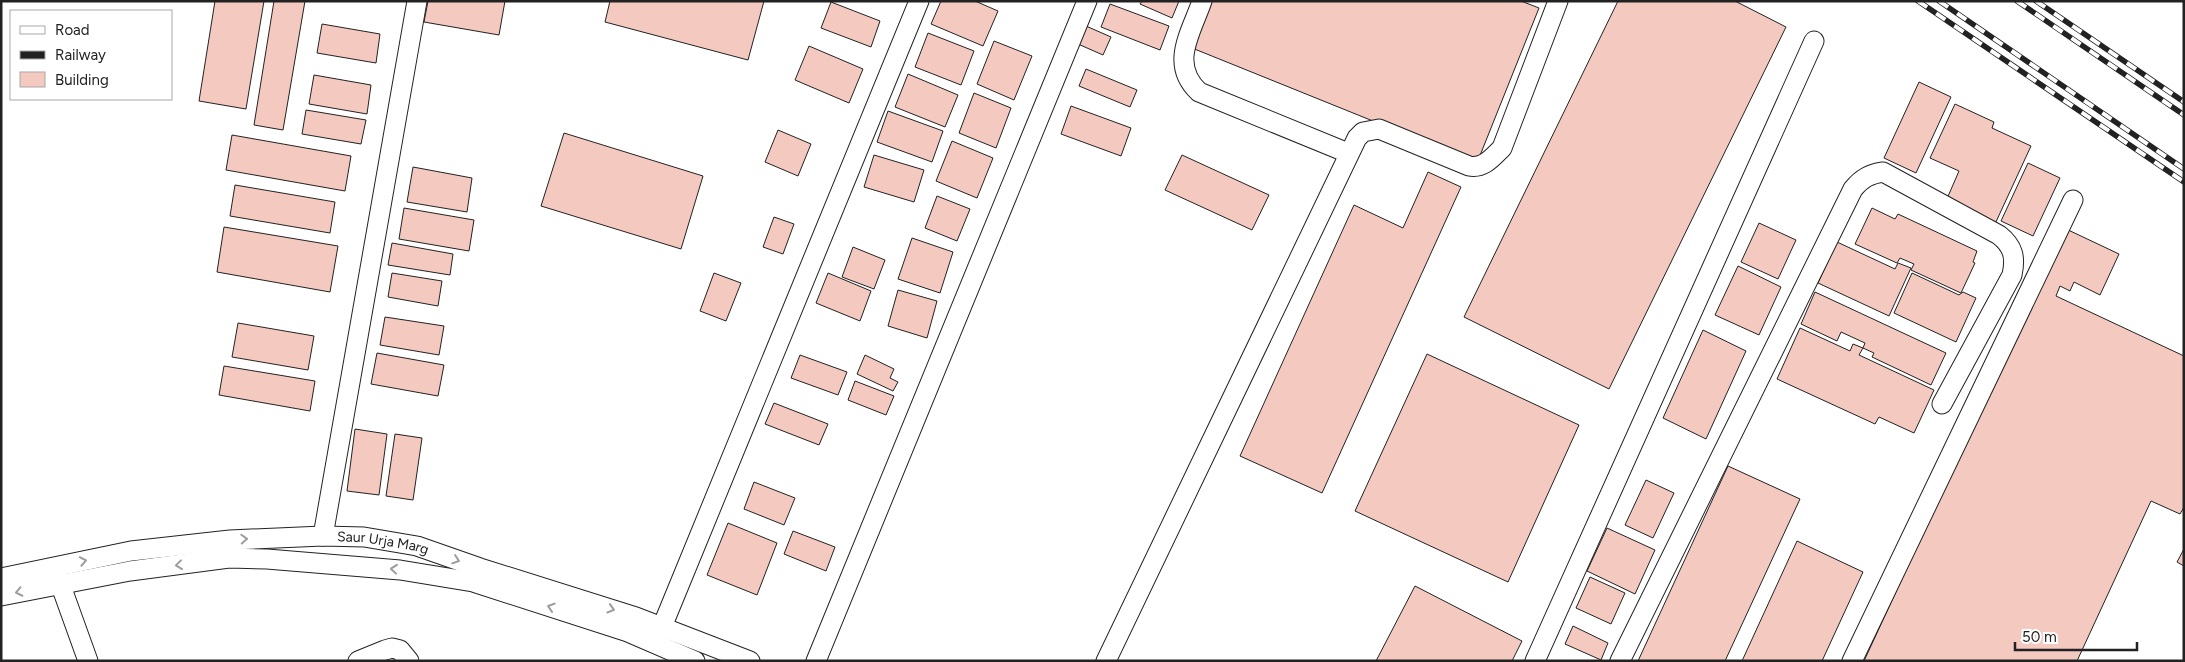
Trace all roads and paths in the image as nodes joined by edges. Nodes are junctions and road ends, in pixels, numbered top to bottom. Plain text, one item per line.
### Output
1 (417, 1) edge
2 (919, 1) edge
3 (1087, 1) edge
4 (1202, 1) edge
5 (1558, 1) edge
6 (1814, 41) dead end
7 (1348, 153) junction
8 (2073, 200) dead end
9 (1942, 404) dead end
10 (323, 536) junction
11 (57, 575) junction
12 (1, 578) edge
13 (1, 596) edge
14 (662, 627) junction
15 (744, 660) edge
16 (88, 661) edge
17 (358, 661) edge
18 (409, 661) edge
19 (695, 661) edge
20 (816, 661) edge
21 (1106, 661) edge
22 (1535, 661) edge
23 (1620, 661) edge
24 (1852, 661) edge

1 - 10 street
2 - 14 street
3 - 20 street
4 - 7 street
5 - 7 street
6 - 22 street
7 - 21 street
8 - 24 street
9 - 23 street
11 -> 10 street, Saur Urja Marg
10 -> 14 street, Saur Urja Marg
11 - 12 street, Saur Urja Marg
11 -> 13 street, Saur Urja Marg
11 - 16 street
19 -> 11 street, Saur Urja Marg
14 - 15 street, Saur Urja Marg
17 - 18 street

